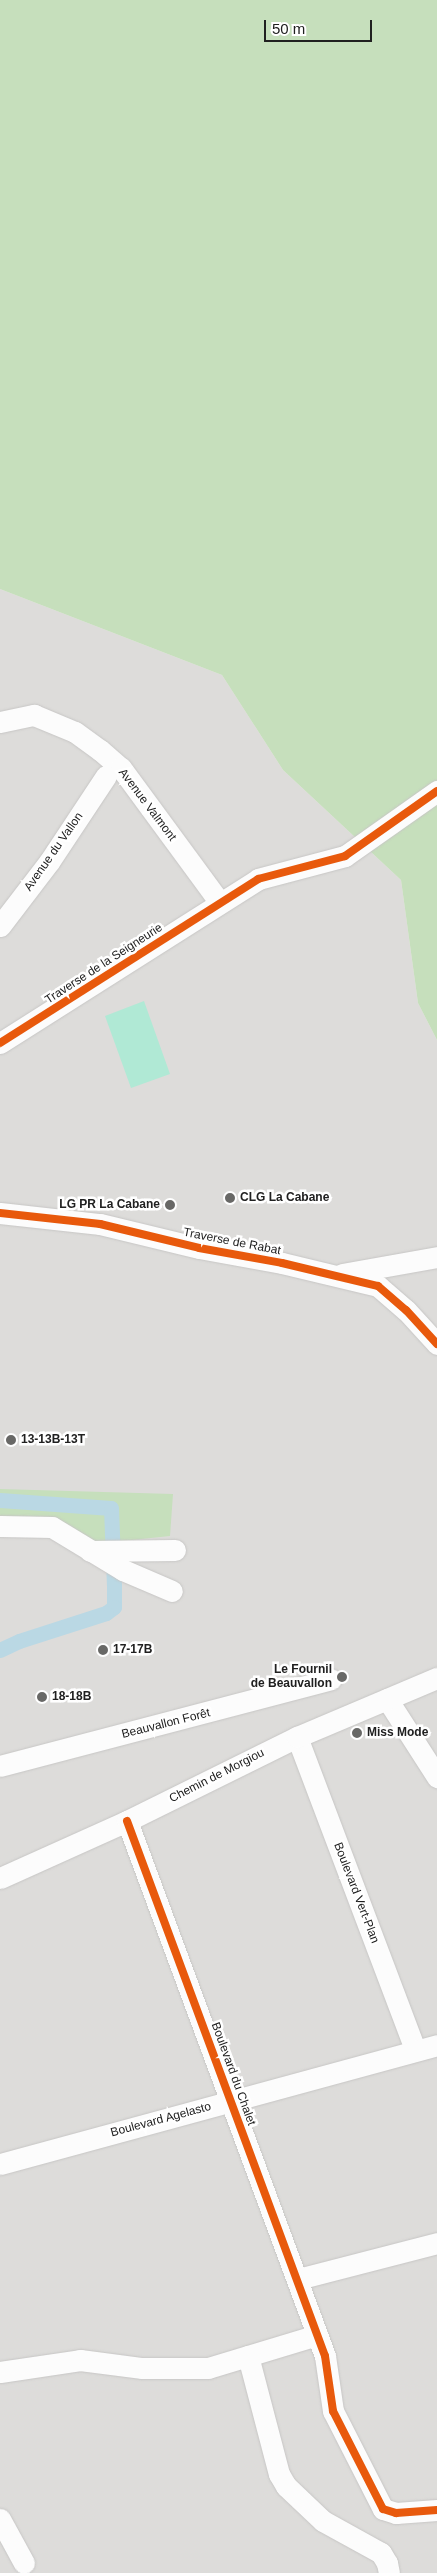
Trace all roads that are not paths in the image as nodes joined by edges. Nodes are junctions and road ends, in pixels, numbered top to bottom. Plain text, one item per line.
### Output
1 (0, 722) edge
2 (114, 772) junction
3 (437, 791) edge
4 (220, 903) junction
5 (0, 926) edge
6 (0, 1044) edge
7 (0, 1212) edge
8 (437, 1257) edge
9 (337, 1275) junction
10 (437, 1344) edge
11 (0, 1526) edge
12 (175, 1550) dead end
13 (90, 1551) junction
14 (172, 1591) dead end
15 (437, 1678) edge
16 (331, 1680) dead end
17 (387, 1699) junction
18 (297, 1737) junction
19 (0, 1766) edge
20 (437, 1777) edge
21 (127, 1821) junction
22 (0, 1878) edge
23 (437, 2045) edge
24 (415, 2050) junction
25 (230, 2101) junction
26 (0, 2164) edge
27 (437, 2243) edge
28 (298, 2279) junction
29 (317, 2335) junction
30 (248, 2356) junction
31 (0, 2372) edge
32 (437, 2510) edge
33 (0, 2519) edge
34 (24, 2563) dead end
35 (389, 2573) edge

1 - 2 street, Avenue Valmont
2 - 4 street, Avenue Valmont
2 - 5 street, Avenue du Vallon
3 - 4 street, Traverse de la Seigneurie
4 - 6 street, Traverse de la Seigneurie
7 - 9 street, Traverse de Rabat
8 - 9 street
9 - 10 street, Traverse de Rabat
11 - 13 street
12 - 13 street
13 - 14 street
15 - 17 street, Chemin de Morgiou
16 - 19 street, Beauvallon Forêt
17 - 18 street, Chemin de Morgiou
17 - 20 street
18 - 21 street, Chemin de Morgiou
18 - 24 street, Boulevard Vert-Plan
21 - 22 street, Chemin de Morgiou
21 - 25 street, Boulevard du Chalet
23 - 24 street, Boulevard Agelasto
24 - 25 street, Boulevard Agelasto
25 - 26 street, Boulevard Agelasto
25 - 28 street, Boulevard du Chalet
27 - 28 street
28 - 29 street, Boulevard du Chalet
29 - 30 street
29 - 32 street, Boulevard du Chalet
30 - 31 street
30 - 35 street
33 - 34 street

